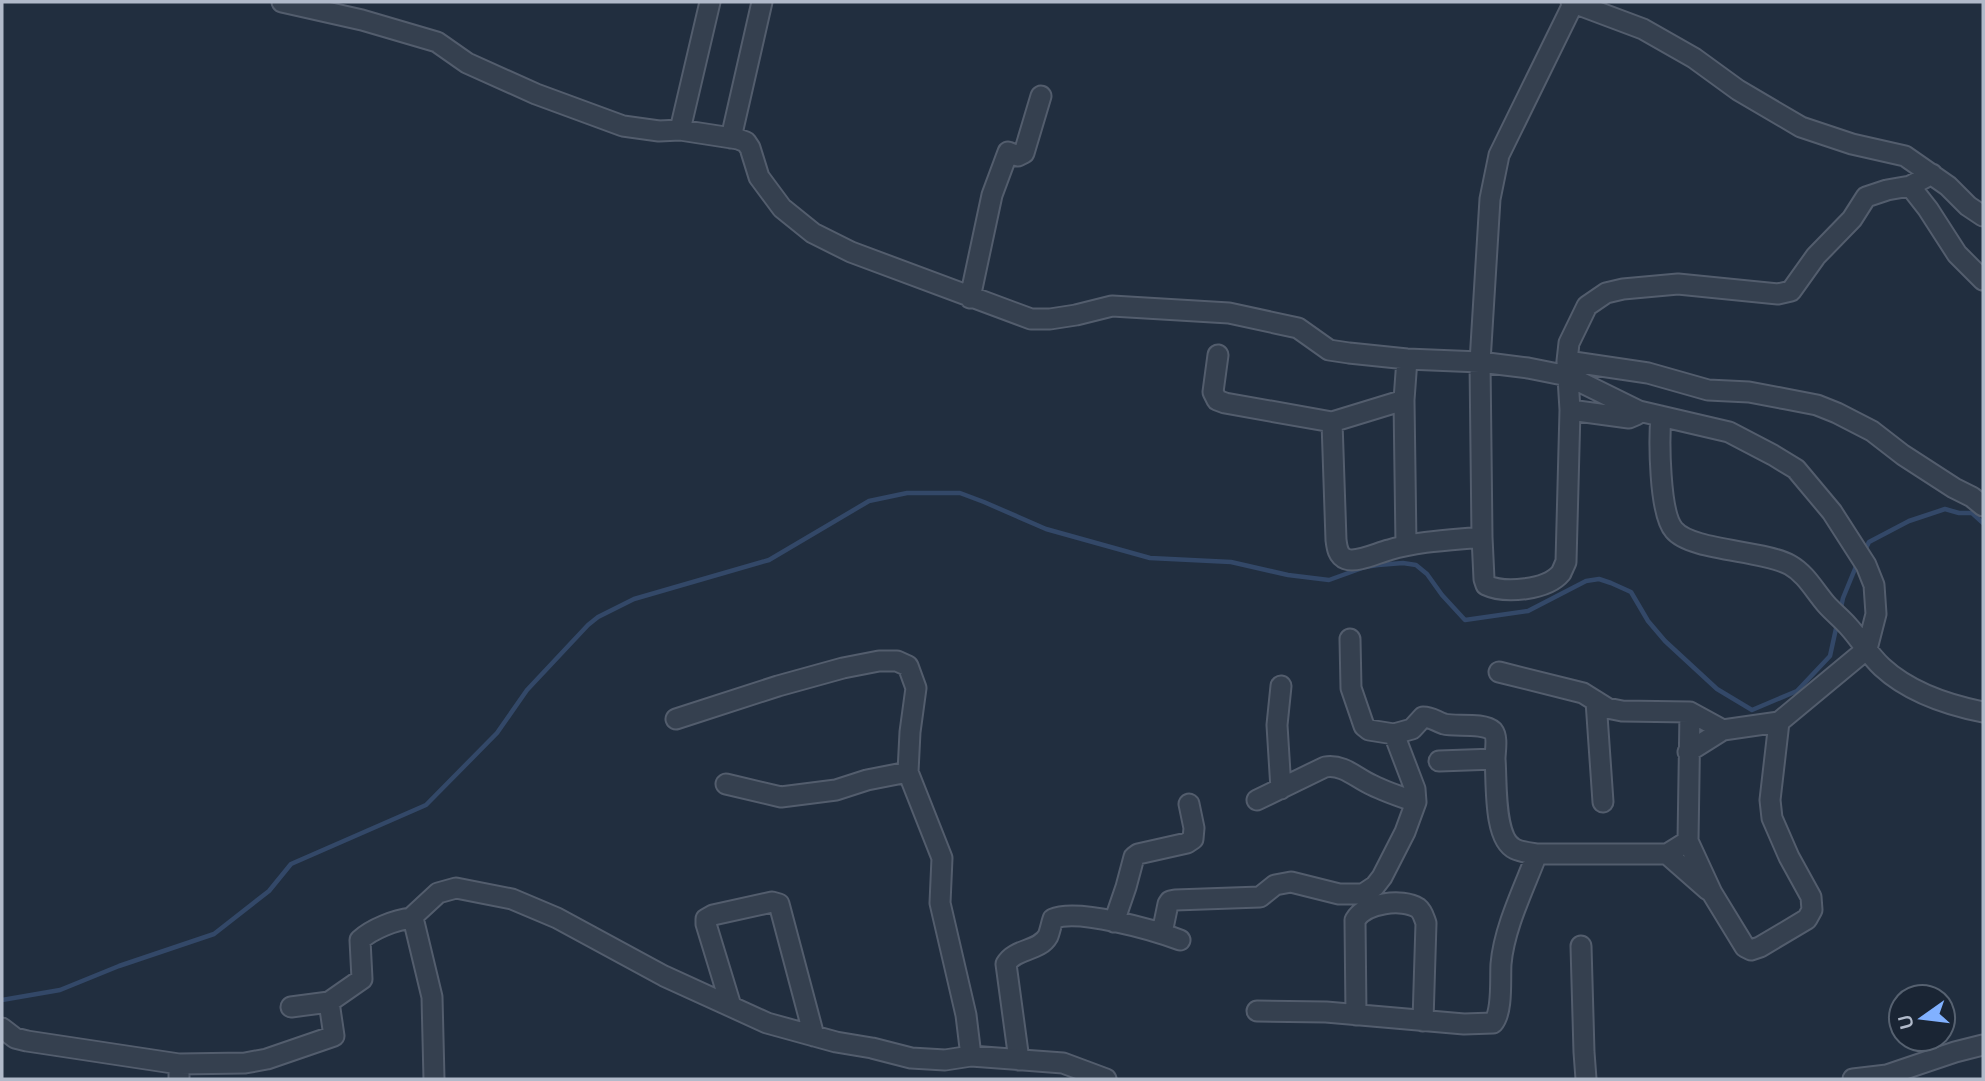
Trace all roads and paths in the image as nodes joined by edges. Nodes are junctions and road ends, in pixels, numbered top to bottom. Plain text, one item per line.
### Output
1 (282, 2) edge
2 (710, 2) edge
3 (762, 2) edge
4 (1573, 2) edge
5 (1041, 96) dead end
6 (680, 130) junction
7 (731, 138) junction
8 (1931, 174) junction
9 (1910, 186) junction
10 (1983, 216) edge
11 (1983, 280) edge
12 (970, 298) junction
13 (1217, 355) dead end
14 (1407, 359) junction
15 (1480, 362) junction
16 (1567, 369) junction
17 (1404, 400) junction
18 (1570, 410) junction
19 (1639, 411) junction
20 (1661, 416) junction
21 (1332, 422) junction
22 (1983, 506) edge
23 (1482, 537) junction
24 (1406, 545) junction
25 (1350, 639) dead end
26 (1867, 649) junction
27 (1499, 672) dead end
28 (1281, 686) dead end
29 (1596, 701) junction
30 (1690, 712) junction
31 (1983, 712) edge
32 (676, 719) dead end
33 (1779, 722) junction
34 (1723, 730) junction
35 (1394, 734) junction
36 (1688, 752) junction
37 (1495, 759) junction
38 (1439, 761) dead end
39 (908, 772) junction
40 (726, 784) dead end
41 (1281, 789) junction
42 (1257, 800) dead end
43 (1416, 802) junction
44 (1603, 802) dead end
45 (1189, 804) dead end
46 (1688, 841) junction
47 (1537, 854) junction
48 (1667, 854) junction
49 (1712, 893) junction
50 (411, 918) junction
51 (1114, 922) junction
52 (1581, 946) dead end
53 (329, 1002) junction
54 (731, 1006) junction
55 (291, 1007) dead end
56 (1256, 1011) dead end
57 (1356, 1015) junction
58 (1423, 1021) junction
59 (2, 1028) edge
60 (814, 1036) junction
61 (1983, 1045) edge
62 (971, 1056) junction
63 (1018, 1060) junction
64 (179, 1072) edge
65 (434, 1079) edge
66 (1106, 1079) edge
67 (1587, 1079) edge
68 (1854, 1079) edge

1 - 6 street
2 - 6 street
3 - 7 street
4 - 8 street
4 - 15 street
5 - 12 street
6 - 7 street
7 - 12 street
8 - 9 street
8 - 10 street
9 - 11 street
9 - 16 street
12 - 14 street
13 - 21 street
14 - 15 street
14 - 17 street
15 - 16 street
15 - 23 street
16 - 18 street
16 - 19 street
16 - 22 street
17 - 21 street
17 - 24 street
18 - 19 street
18 - 23 street
19 - 20 street
20 - 26 street
20 - 26 street
21 - 24 street
23 - 24 street
25 - 35 street
26 - 31 street
26 - 33 street
27 - 29 street
28 - 41 street
29 - 30 street
29 - 44 street
30 - 34 street
30 - 36 street
32 - 39 street
33 - 34 street
33 - 49 street
34 - 36 street
35 - 37 street
35 - 43 street
36 - 46 street
37 - 38 street
37 - 47 street
39 - 40 street
39 - 62 street
41 - 42 street
41 - 43 street
43 - 51 street
45 - 51 street
46 - 48 street
46 - 49 street
47 - 48 street
47 - 58 street
48 - 49 street
50 - 53 street
50 - 54 street
50 - 65 street
51 - 63 street
52 - 67 street
53 - 55 street
53 - 64 street
54 - 60 street
54 - 60 street
56 - 57 street
57 - 58 street
57 - 58 street
59 - 64 street
60 - 62 street
61 - 68 street
62 - 63 street
63 - 66 street

